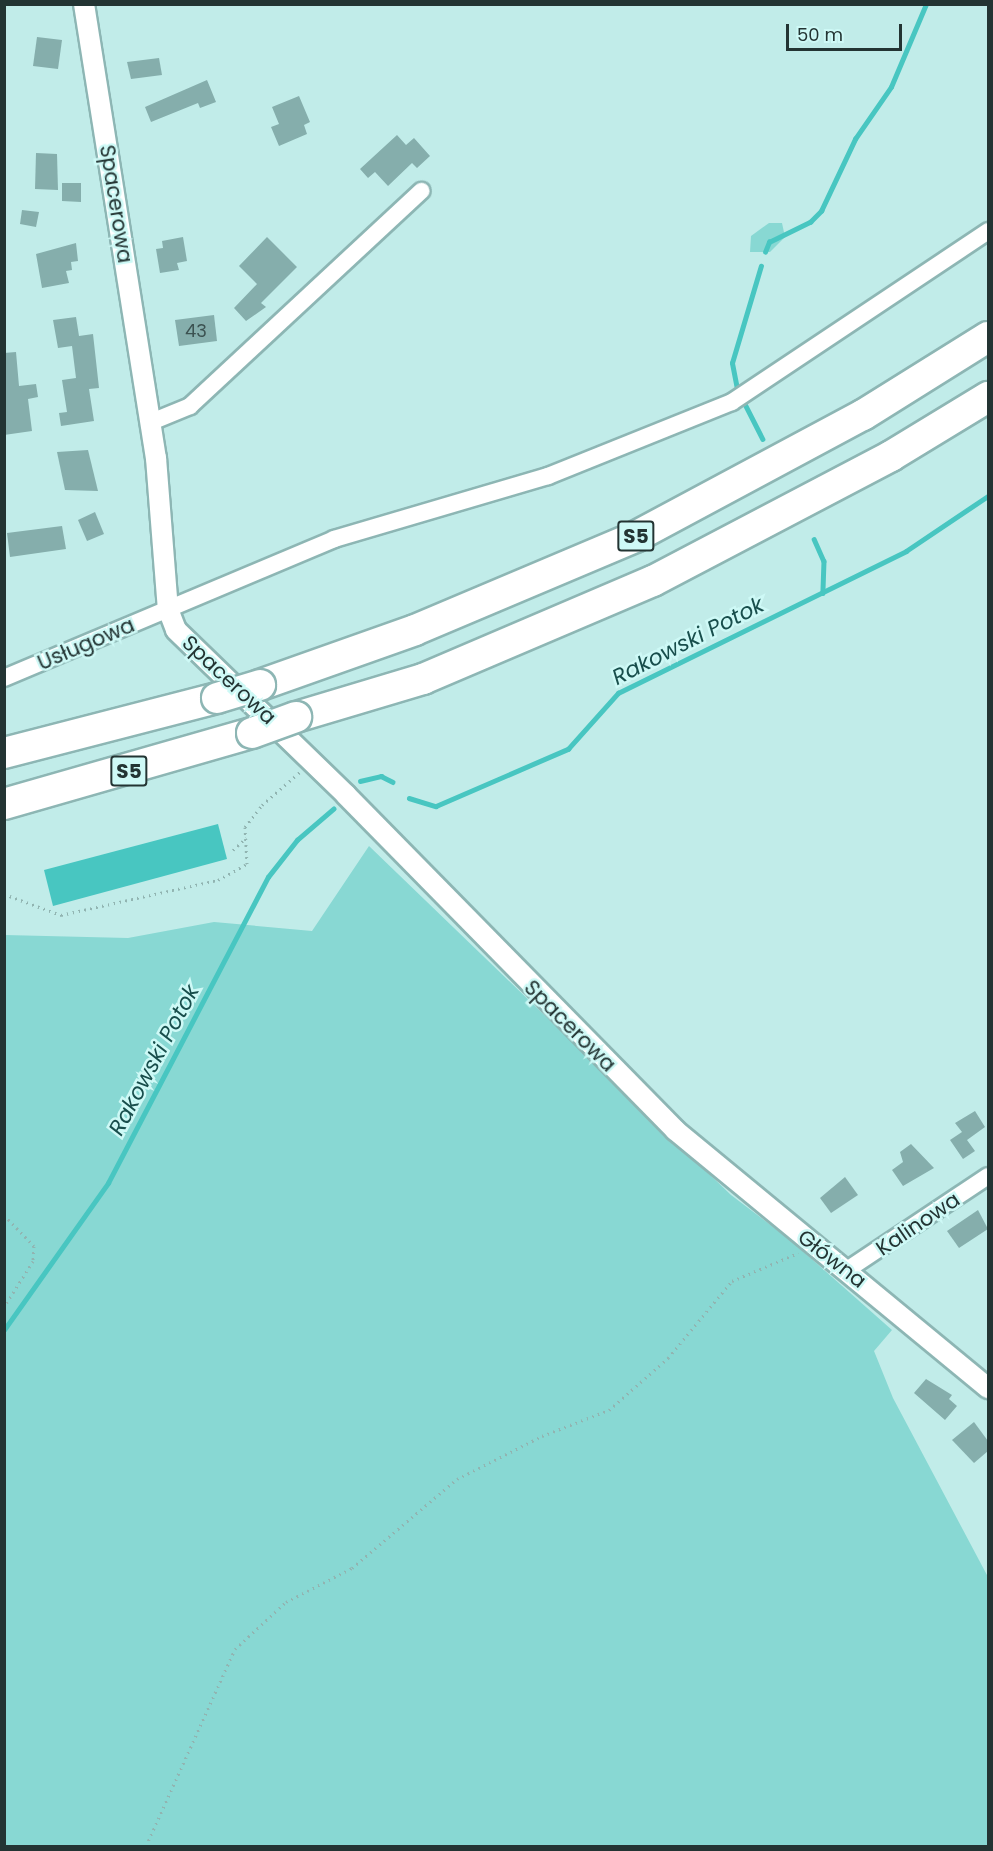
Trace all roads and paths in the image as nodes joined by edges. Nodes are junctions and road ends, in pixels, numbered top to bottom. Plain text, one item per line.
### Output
1 (84, 4) edge
2 (421, 191) dead end
3 (988, 231) edge
4 (988, 337) edge
5 (988, 397) edge
6 (151, 422) junction
7 (168, 609) junction
8 (4, 678) edge
9 (4, 753) edge
10 (312, 761) junction
11 (4, 804) edge
12 (246, 838) junction
13 (233, 850) dead end
14 (4, 894) edge
15 (675, 1130) joint
16 (988, 1176) edge
17 (4, 1215) edge
18 (816, 1246) junction
19 (847, 1270) junction
20 (4, 1306) edge
21 (988, 1388) edge
22 (147, 1846) edge

1 - 6 street, Spacerowa
2 - 6 street
3 - 7 street, Usługowa
4 - 9 highway, S5, bridge
5 - 11 highway, S5, bridge
6 - 7 street, Spacerowa
7 - 8 street, Usługowa
7 - 10 street, Spacerowa
10 - 12 path
10 - 15 street, Spacerowa
12 - 13 path
12 - 14 path
15 - 18 street, Główna
16 - 19 street, Kalinowa
17 - 20 path
18 - 19 street, Główna
18 - 22 path
19 - 21 street, Główna

